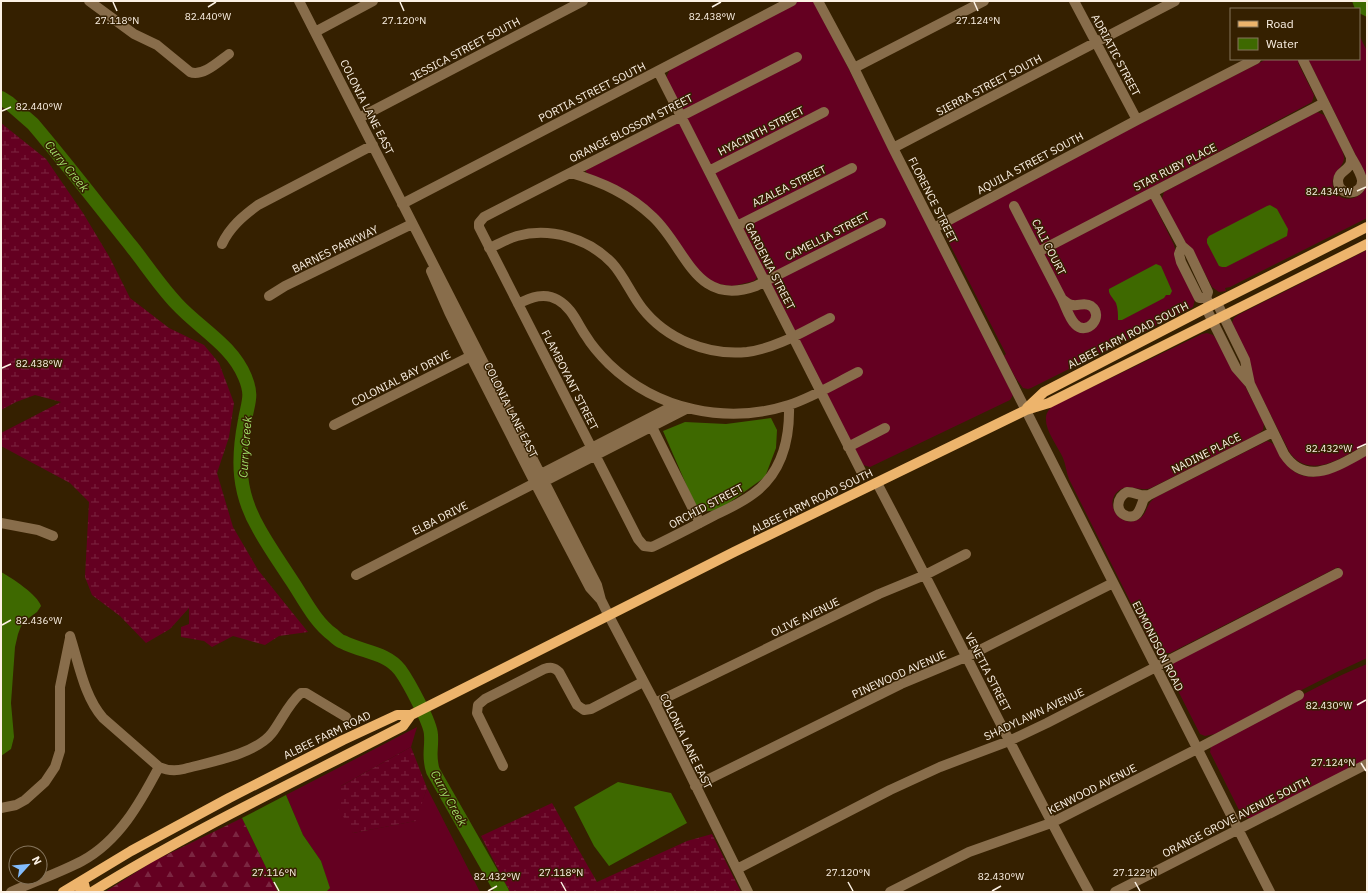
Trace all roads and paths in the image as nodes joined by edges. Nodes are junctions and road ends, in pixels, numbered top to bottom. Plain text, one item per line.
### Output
1 (89, 1) edge
2 (299, 1) edge
3 (373, 1) edge
4 (583, 1) edge
5 (792, 1) edge
6 (818, 1) edge
7 (984, 1) edge
8 (1074, 1) edge
9 (1175, 1) edge
10 (315, 32) junction
11 (1096, 42) junction
12 (229, 54) dead end
13 (796, 56) dead end
14 (1254, 60) edge
15 (1303, 60) dead end
16 (854, 68) junction
17 (658, 71) junction
18 (1324, 103) junction
19 (824, 112) dead end
20 (680, 115) junction
21 (359, 118) junction
22 (1136, 120) junction
23 (373, 145) junction
24 (893, 148) junction
25 (1352, 157) dead end
26 (852, 168) dead end
27 (709, 171) junction
28 (570, 173) junction
29 (1153, 192) junction
30 (402, 204) junction
31 (1014, 206) dead end
32 (880, 222) dead end
33 (479, 223) joint
34 (412, 224) junction
35 (736, 226) junction
36 (1367, 227) edge
37 (934, 228) junction
38 (222, 244) dead end
39 (1367, 244) edge
40 (1182, 246) junction
41 (489, 248) junction
42 (1038, 252) junction
43 (1198, 272) junction
44 (1189, 277) junction
45 (764, 282) junction
46 (269, 296) dead end
47 (1062, 299) dead end
48 (518, 304) junction
49 (1210, 304) junction
50 (1223, 316) junction
51 (830, 318) dead end
52 (1212, 321) junction
53 (792, 337) junction
54 (1240, 349) junction
55 (1229, 354) junction
56 (475, 355) junction
57 (858, 372) dead end
58 (1250, 384) junction
59 (820, 392) junction
60 (675, 405) junction
61 (789, 405) junction
62 (688, 408) junction
63 (1026, 410) junction
64 (650, 423) junction
65 (334, 426) dead end
66 (885, 428) dead end
67 (1273, 432) junction
68 (848, 447) junction
69 (1367, 450) edge
70 (593, 452) junction
71 (861, 471) dead end
72 (540, 480) junction
73 (877, 483) junction
74 (1150, 495) dead end
75 (1, 523) edge
76 (700, 523) junction
77 (53, 536) dead end
78 (644, 546) joint
79 (966, 554) dead end
80 (1338, 573) dead end
81 (356, 575) dead end
82 (925, 575) junction
83 (1112, 583) junction
84 (609, 616) junction
85 (966, 657) junction
86 (1155, 666) junction
87 (643, 682) junction
88 (1299, 695) dead end
89 (654, 703) junction
90 (411, 715) junction
91 (346, 717) dead end
92 (1009, 741) junction
93 (1197, 749) junction
94 (1367, 764) edge
95 (503, 766) dead end
96 (159, 767) junction
97 (695, 786) junction
98 (1, 808) edge
99 (1051, 823) junction
100 (1238, 830) junction
101 (736, 869) junction
102 (82, 880) junction
103 (11, 892) edge
104 (63, 892) edge
105 (80, 892) edge
106 (92, 892) edge
107 (748, 892) edge
108 (890, 892) edge
109 (1089, 892) edge
110 (1115, 892) edge
111 (1270, 892) edge

1 - 12 street
2 - 10 street, COLONIA LANE EAST
3 - 10 street
4 - 21 street, JESSICA STREET SOUTH
5 - 17 street, PORTIA STREET SOUTH
6 - 16 street, FLORENCE STREET
7 - 16 street
8 - 11 street, ADRIATIC STREET
9 - 11 street, SIERRA STREET SOUTH
10 - 21 street, COLONIA LANE EAST
11 - 22 street, ADRIATIC STREET
11 - 24 street, SIERRA STREET SOUTH
13 - 20 street, ORANGE BLOSSOM STREET
14 - 22 street, AQUILA STREET SOUTH
15 - 18 street
16 - 24 street, FLORENCE STREET
17 - 20 street, GARDENIA STREET
17 - 30 street, PORTIA STREET SOUTH
18 - 25 street
18 - 29 street, STAR RUBY PLACE
19 - 27 street, HYACINTH STREET
20 - 27 street, GARDENIA STREET
20 - 28 street, ORANGE BLOSSOM STREET
21 - 23 street, COLONIA LANE EAST
22 - 37 street, AQUILA STREET SOUTH
23 - 30 street, COLONIA LANE EAST
23 - 38 street
24 - 37 street, FLORENCE STREET
26 - 35 street, AZALEA STREET
27 - 35 street, GARDENIA STREET
28 - 33 street, ORANGE BLOSSOM STREET
28 - 45 street, CAMELLIA STREET
29 - 40 street
29 - 42 street, STAR RUBY PLACE
30 - 34 street, COLONIA LANE EAST
31 - 42 street, CALI COURT
32 - 45 street, CAMELLIA STREET
33 - 41 street, FLAMBOYANT STREET
34 - 46 street, BARNES PARKWAY
34 - 56 street, COLONIA LANE EAST
35 - 45 street, GARDENIA STREET
36 - 49 main road, ALBEE FARM ROAD SOUTH
37 - 63 street, FLORENCE STREET
39 - 50 main road, ALBEE FARM ROAD SOUTH
40 - 43 street
40 - 44 street
41 - 48 street, FLAMBOYANT STREET
41 - 53 street
42 - 47 street, CALI COURT
43 - 44 street
43 - 49 street
44 - 49 street
45 - 53 street, GARDENIA STREET
48 - 60 street
48 - 70 street, FLAMBOYANT STREET
49 - 50 street
49 - 52 street
49 - 63 main road, ALBEE FARM ROAD SOUTH
50 - 52 main road, ALBEE FARM ROAD SOUTH
50 - 54 street
51 - 53 street
52 - 55 street
52 - 63 main road, ALBEE FARM ROAD SOUTH
53 - 59 street, GARDENIA STREET
54 - 55 street
54 - 58 street
55 - 58 street
56 - 65 street, COLONIAL BAY DRIVE
56 - 72 street, COLONIA LANE EAST
57 - 59 street
58 - 67 street
59 - 61 street
59 - 68 street, GARDENIA STREET
60 - 62 street
60 - 64 street
61 - 62 street
61 - 76 street, ORCHID STREET
62 - 64 street
63 - 73 main road, ALBEE FARM ROAD SOUTH
63 - 83 street, EDMONDSON ROAD
64 - 70 street, ELBA DRIVE
64 - 76 street
66 - 68 street
67 - 69 street
67 - 74 street, NADINE PLACE
68 - 71 street, GARDENIA STREET
70 - 72 street, ELBA DRIVE
70 - 78 street, FLAMBOYANT STREET
72 - 81 street, ELBA DRIVE
72 - 84 street, COLONIA LANE EAST
73 - 82 street, VENETIA STREET
73 - 84 main road, ALBEE FARM ROAD SOUTH
75 - 77 street
76 - 78 street, ORCHID STREET
79 - 82 street, OLIVE AVENUE
80 - 86 street, SHADYLAWN AVENUE
82 - 85 street, VENETIA STREET
82 - 89 street, OLIVE AVENUE
83 - 85 street, PINEWOOD AVENUE
83 - 86 street, EDMONDSON ROAD
84 - 87 street, COLONIA LANE EAST
84 - 90 main road, ALBEE FARM ROAD
85 - 92 street, VENETIA STREET
85 - 97 street, PINEWOOD AVENUE
86 - 92 street, SHADYLAWN AVENUE
86 - 93 street, EDMONDSON ROAD
87 - 89 street, COLONIA LANE EAST
87 - 95 street
88 - 93 street, KENWOOD AVENUE
89 - 97 street, COLONIA LANE EAST
90 - 102 main road, ALBEE FARM ROAD
90 - 106 main road
91 - 96 street
92 - 99 street, VENETIA STREET
92 - 101 street, SHADYLAWN AVENUE
93 - 99 street, KENWOOD AVENUE
93 - 100 street, EDMONDSON ROAD
94 - 100 street, ORANGE GROVE AVENUE SOUTH
96 - 98 street
96 - 103 street
97 - 101 street, COLONIA LANE EAST
99 - 108 street, KENWOOD AVENUE
99 - 109 street, VENETIA STREET
100 - 110 street, ORANGE GROVE AVENUE SOUTH
100 - 111 street, EDMONDSON ROAD
101 - 107 street, COLONIA LANE EAST
102 - 104 main road, ALBEE FARM ROAD
102 - 105 main road

